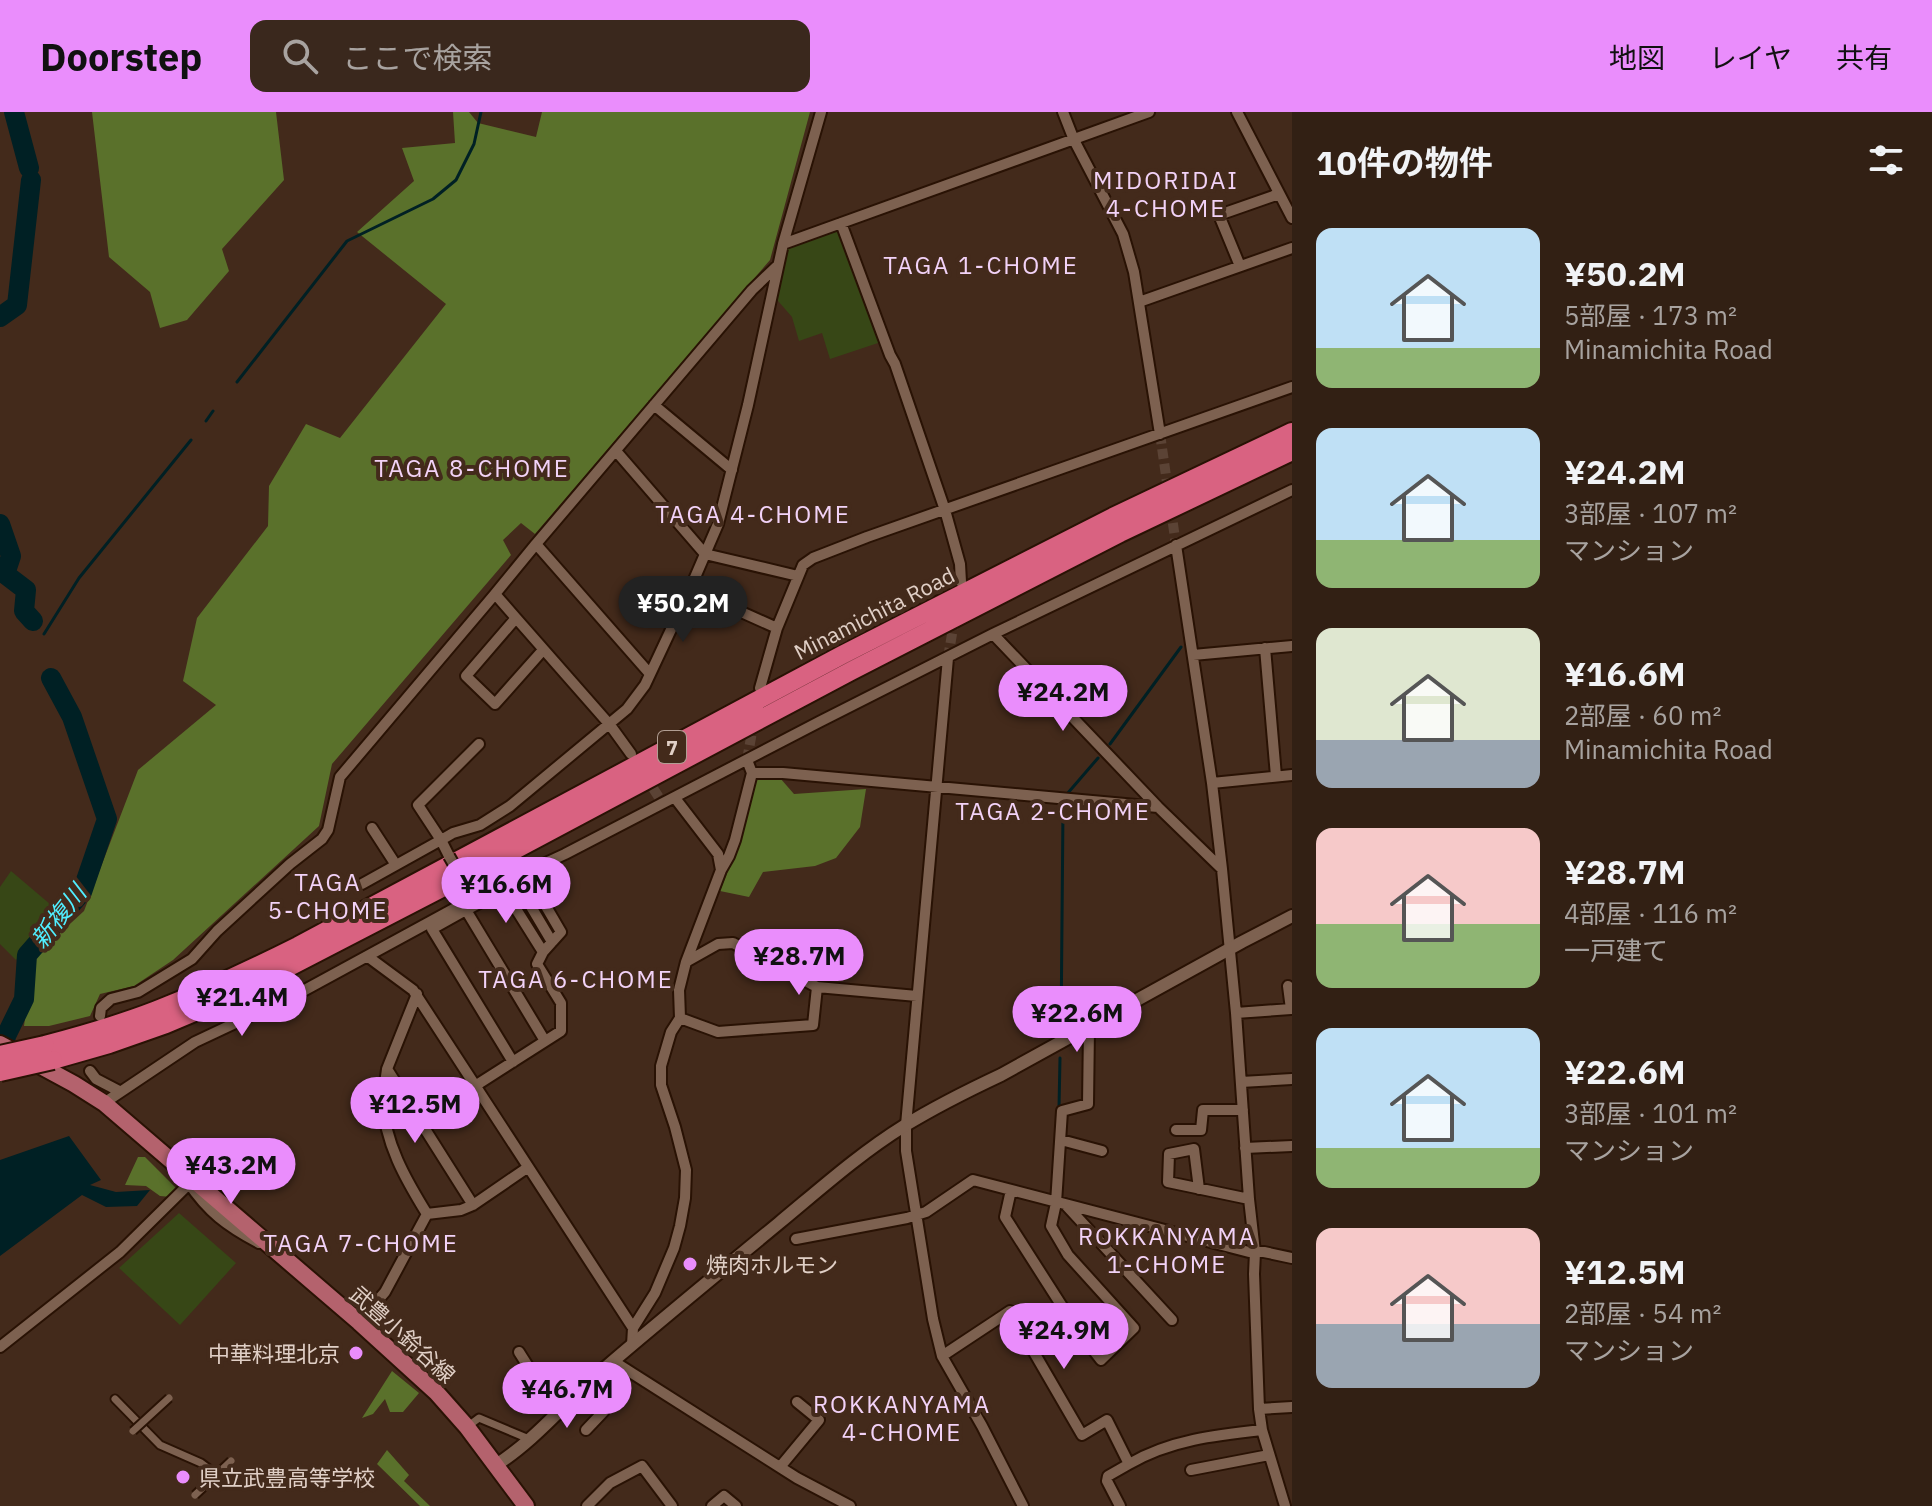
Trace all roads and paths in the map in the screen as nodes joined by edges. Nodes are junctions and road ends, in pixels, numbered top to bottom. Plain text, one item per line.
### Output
1 (821, 112) edge
2 (1063, 112) edge
3 (1149, 112) edge
4 (1237, 112) edge
5 (1074, 140) junction
6 (1279, 194) junction
7 (1292, 218) edge
8 (841, 223) junction
9 (783, 244) junction
10 (1292, 248) edge
11 (778, 266) junction
12 (1240, 266) junction
13 (1139, 302) junction
14 (1292, 387) edge
15 (654, 405) junction
16 (1292, 432) edge
17 (1160, 434) junction
18 (616, 451) junction
19 (1292, 451) edge
20 (732, 470) junction
21 (1292, 490) edge
22 (945, 510) junction
23 (536, 544) junction
24 (1176, 545) junction
25 (705, 554) junction
26 (798, 576) junction
27 (961, 582) dead end
28 (690, 589) junction
29 (495, 594) junction
30 (516, 618) junction
31 (777, 628) junction
32 (993, 634) junction
33 (1292, 646) edge
34 (1265, 648) junction
35 (543, 650) junction
36 (1193, 655) junction
37 (948, 658) junction
38 (650, 674) junction
39 (760, 688) dead end
40 (610, 725) junction
41 (479, 744) dead end
42 (631, 754) dead end
43 (747, 760) junction
44 (752, 773) junction
45 (1292, 775) edge
46 (1276, 776) junction
47 (1212, 783) junction
48 (936, 788) junction
49 (675, 798) junction
50 (1158, 807) junction
51 (372, 828) dead end
52 (441, 840) junction
53 (396, 865) junction
54 (1222, 869) junction
55 (721, 870) junction
56 (526, 872) junction
57 (362, 884) dead end
58 (504, 890) junction
59 (473, 898) junction
60 (466, 910) junction
61 (1292, 916) edge
62 (552, 942) junction
63 (1230, 949) junction
64 (543, 952) junction
65 (367, 956) junction
66 (686, 962) junction
67 (1288, 986) dead end
68 (817, 987) junction
69 (417, 994) junction
70 (917, 996) junction
71 (1236, 1013) junction
72 (100, 1016) dead end
73 (680, 1018) junction
74 (1089, 1028) junction
75 (545, 1041) junction
76 (3, 1049) edge
77 (49, 1052) junction
78 (513, 1062) junction
79 (387, 1069) junction
80 (90, 1071) dead end
81 (0, 1072) edge
82 (1292, 1079) edge
83 (1241, 1082) junction
84 (475, 1086) junction
85 (119, 1091) junction
86 (104, 1103) junction
87 (1243, 1110) junction
88 (906, 1125) junction
89 (1176, 1130) dead end
90 (1061, 1140) junction
91 (1292, 1146) edge
92 (1245, 1148) junction
93 (1102, 1151) dead end
94 (527, 1168) junction
95 (191, 1182) junction
96 (1199, 1189) dead end
97 (1011, 1190) junction
98 (1249, 1199) junction
99 (1061, 1204) junction
100 (473, 1205) junction
101 (427, 1214) junction
102 (915, 1216) junction
103 (796, 1239) dead end
104 (1255, 1252) junction
105 (1292, 1258) edge
106 (1172, 1320) dead end
107 (359, 1322) junction
108 (633, 1328) junction
109 (632, 1345) junction
110 (0, 1347) edge
111 (519, 1352) dead end
112 (942, 1356) junction
113 (613, 1361) junction
114 (600, 1372) junction
115 (169, 1398) dead end
116 (115, 1399) dead end
117 (797, 1402) dead end
118 (1292, 1407) edge
119 (1259, 1409) junction
120 (558, 1414) junction
121 (467, 1427) junction
122 (586, 1430) dead end
123 (1262, 1430) junction
124 (133, 1431) dead end
125 (529, 1439) junction
126 (1269, 1455) junction
127 (231, 1461) dead end
128 (1129, 1464) junction
129 (496, 1465) junction
130 (780, 1467) junction
131 (1191, 1470) dead end
132 (225, 1481) dead end
133 (195, 1495) dead end
134 (593, 1503) edge
135 (526, 1506) edge
136 (672, 1506) edge
137 (712, 1506) edge
138 (736, 1506) edge
139 (850, 1506) edge
140 (1023, 1506) edge
141 (1120, 1506) edge
142 (1285, 1506) edge

1 - 9 street
2 - 5 street
3 - 5 street
4 - 6 street
5 - 8 street
5 - 13 street
6 - 7 street
6 - 12 street
8 - 9 street
8 - 22 street
9 - 11 street
10 - 12 street
11 - 15 street
11 - 20 street
12 - 13 street
13 - 17 street
14 - 17 street
15 - 18 street
15 - 20 street
16 - 77 highway, Minamichita Road / 7
17 - 22 street
18 - 23 street
18 - 25 street
19 - 77 highway, Minamichita Road / 7
20 - 25 street
21 - 24 street
22 - 26 street
22 - 27 street
23 - 29 street
23 - 38 street
24 - 32 street
24 - 36 street
25 - 26 street
25 - 28 street
26 - 31 street
28 - 31 street
28 - 38 street
29 - 30 street
29 - 72 street
30 - 35 street
30 - 35 street
31 - 39 street
32 - 37 street
32 - 50 street
33 - 34 street
34 - 36 street
34 - 46 street
35 - 40 street
36 - 47 street
37 - 43 street
37 - 48 street
38 - 40 street
40 - 42 street
40 - 52 street
41 - 52 street
43 - 44 street
43 - 49 street
44 - 48 street
44 - 55 street
45 - 46 street
46 - 47 street
47 - 54 street
48 - 50 street
48 - 70 street
49 - 55 street
49 - 56 street
50 - 54 street
51 - 53 street
52 - 53 street
52 - 59 street, bridge
53 - 57 street
54 - 63 street
55 - 66 street
56 - 59 street
56 - 62 street
58 - 60 street
58 - 62 street
58 - 64 street
59 - 65 street
60 - 75 street
60 - 78 street
61 - 63 street
62 - 64 street
63 - 71 street
63 - 74 street
64 - 75 street
65 - 69 street
65 - 85 street
66 - 68 street
66 - 73 street
67 - 71 street
68 - 70 street
68 - 73 street
69 - 79 street
69 - 84 street
70 - 88 street
71 - 83 street
73 - 108 street
74 - 88 street
74 - 90 street
75 - 78 street
76 - 77 highway, Minamichita Road / 7, bridge
76 - 86 main road, 武豊小鈴谷線
77 - 81 highway, Minamichita Road / 7, bridge
78 - 84 street
79 - 100 street
79 - 101 street
80 - 85 street
82 - 83 street
83 - 87 street
84 - 94 street
85 - 86 street
86 - 95 main road, 武豊小鈴谷線
87 - 89 street
87 - 92 street
88 - 102 street
88 - 109 street
90 - 93 street
90 - 99 street
91 - 92 street
92 - 98 street
94 - 100 street
94 - 108 street
95 - 107 main road, 武豊小鈴谷線
95 - 110 street
96 - 98 street
97 - 99 street
97 - 99 street
97 - 102 street
98 - 104 street
99 - 104 street
99 - 106 street
100 - 101 street
101 - 107 street
102 - 103 street
102 - 112 street
104 - 105 street
104 - 119 street
107 - 121 main road, 武豊小鈴谷線
108 - 109 street
109 - 113 street
111 - 120 street
112 - 128 street
112 - 140 street
113 - 114 street
113 - 130 street
114 - 120 street
114 - 122 street
115 - 124 street, bridge
116 - 132 street
117 - 130 street
118 - 119 street
119 - 123 street
120 - 125 street
121 - 125 street
121 - 129 main road, 武豊小鈴谷線
123 - 126 street
123 - 128 street
125 - 129 street
126 - 131 street
126 - 142 street
127 - 133 street, bridge
128 - 141 street
129 - 135 main road, 武豊小鈴谷線
130 - 139 street
134 - 136 street
137 - 138 street

